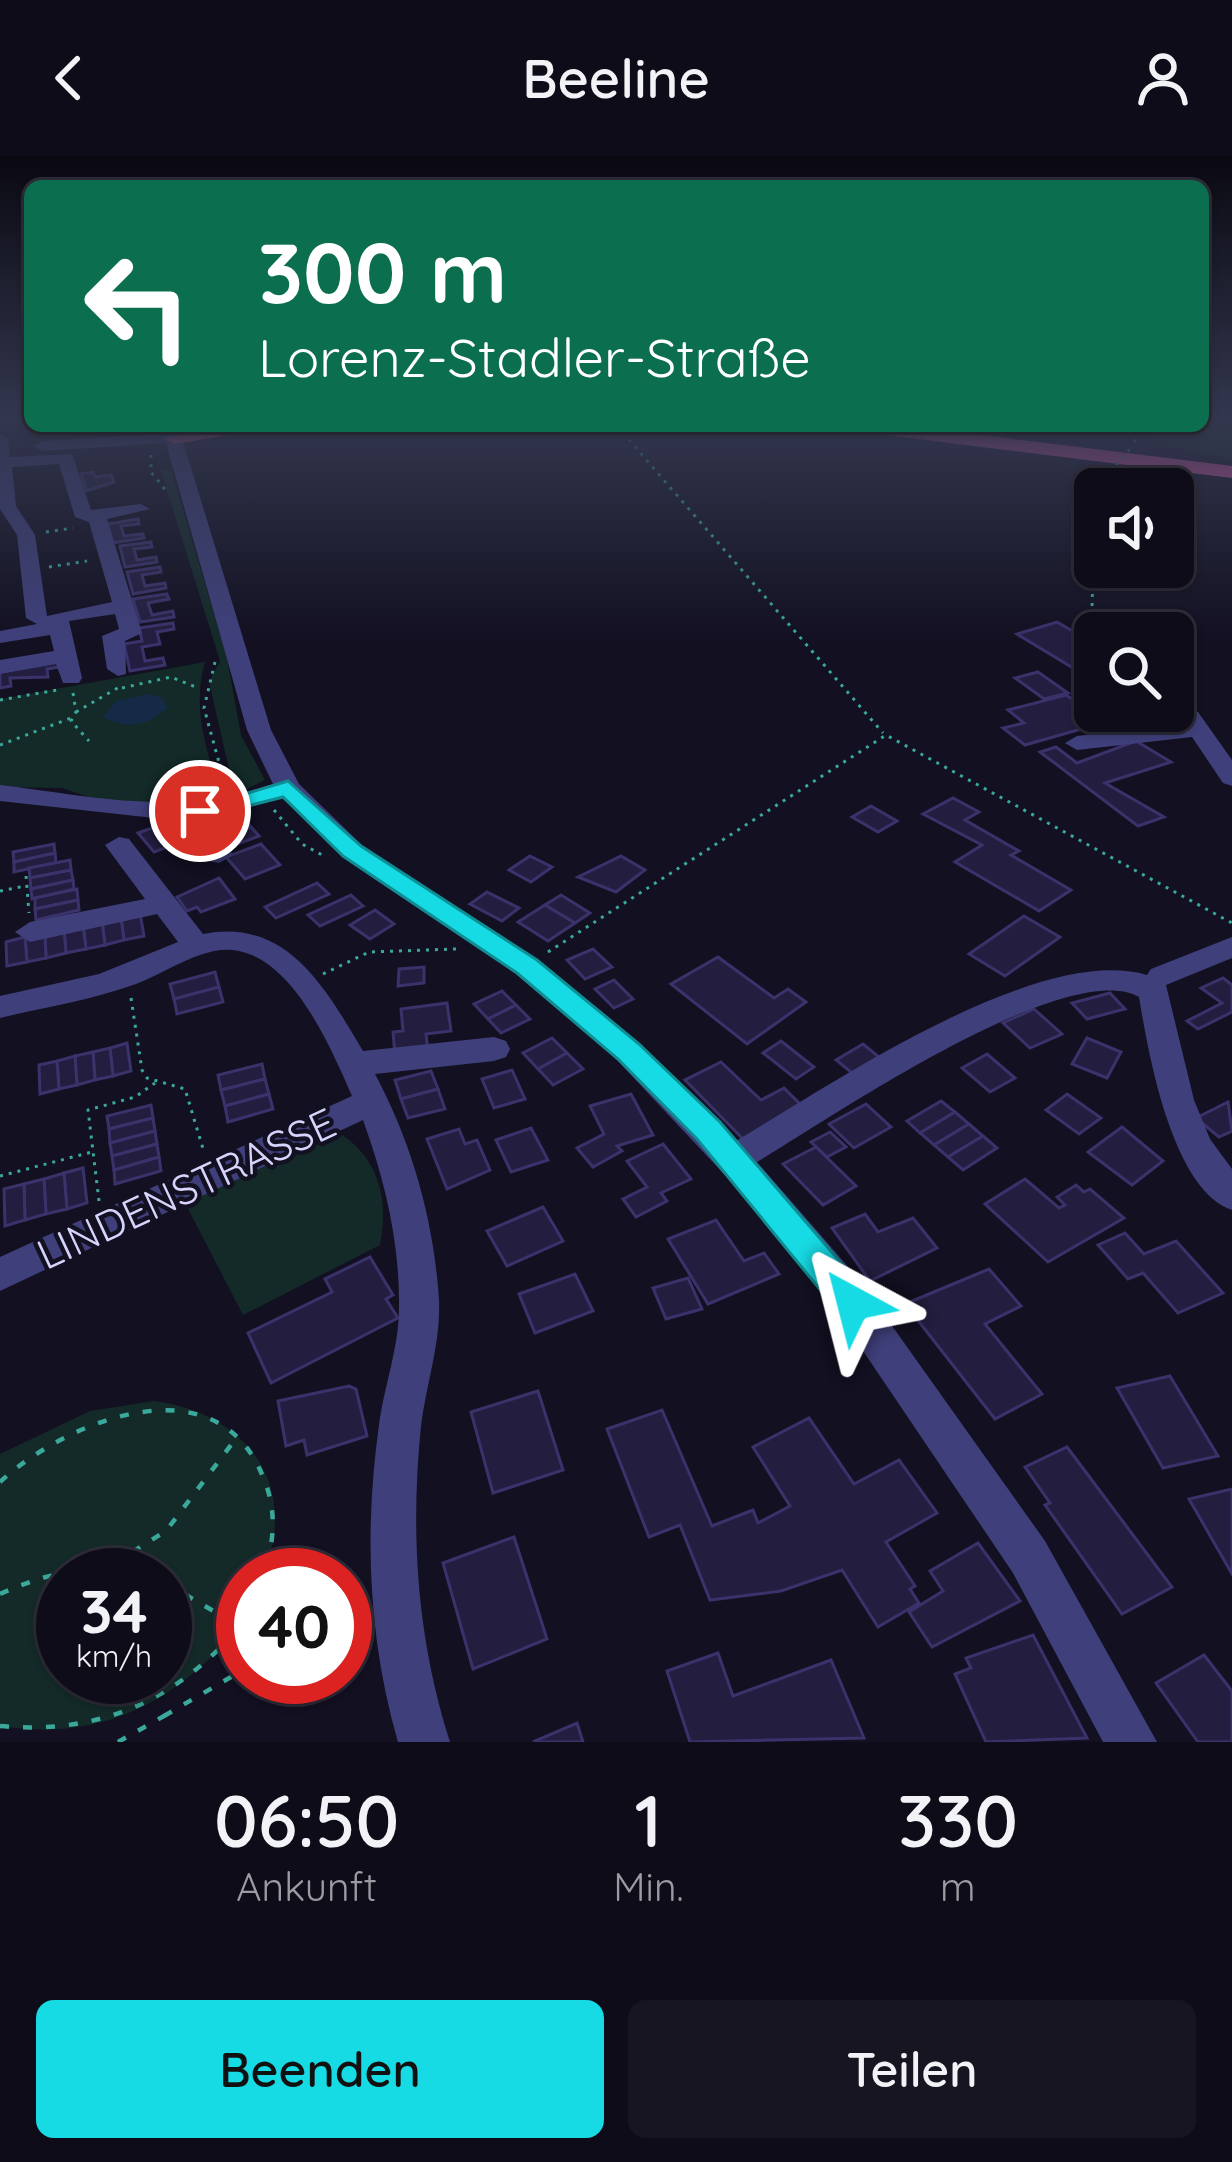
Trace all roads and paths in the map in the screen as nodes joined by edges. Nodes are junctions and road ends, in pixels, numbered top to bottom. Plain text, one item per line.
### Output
1 (6, 492) edge
2 (78, 492) edge
3 (190, 492) edge
4 (674, 492) edge
5 (141, 509) dead end
6 (97, 520) junction
7 (15, 530) edge
8 (107, 558) junction
9 (33, 569) junction
10 (124, 606) junction
11 (0, 625) edge
12 (0, 637) edge
13 (72, 640) junction
14 (216, 660) dead end
15 (0, 668) edge
16 (119, 677) junction
17 (201, 688) junction
18 (0, 700) edge
19 (76, 712) junction
20 (71, 718) junction
21 (886, 735) junction
22 (89, 741) dead end
23 (1077, 743) dead end
24 (0, 745) edge
25 (1232, 778) edge
26 (288, 788) junction
27 (0, 793) edge
28 (245, 803) junction
29 (188, 812) junction
30 (119, 845) dead end
31 (219, 855) dead end
32 (338, 858) dead end
33 (27, 885) dead end
34 (0, 891) edge
35 (164, 904) junction
36 (1232, 923) edge
37 (30, 932) dead end
38 (488, 939) junction
39 (196, 945) junction
40 (1232, 946) edge
41 (527, 967) junction
42 (1151, 983) junction
43 (308, 987) junction
44 (0, 1007) edge
45 (133, 1010) dead end
46 (494, 1049) dead end
47 (156, 1082) junction
48 (364, 1083) junction
49 (94, 1152) junction
50 (734, 1159) junction
51 (0, 1176) edge
52 (210, 1177) junction
53 (1232, 1196) edge
54 (102, 1228) junction
55 (0, 1275) edge
56 (248, 1442) junction
57 (0, 1482) edge
58 (138, 1548) edge
59 (268, 1548) edge
60 (36, 1582) edge
61 (0, 1594) edge
62 (216, 1656) edge
63 (216, 1686) edge
64 (158, 1706) junction
65 (164, 1716) junction
66 (0, 1726) edge
67 (118, 1742) edge
68 (424, 1742) edge
69 (1131, 1742) edge

1 - 7 street
2 - 6 street
3 - 26 street
4 - 21 path
5 - 6 street
6 - 7 path
6 - 8 street
7 - 9 street
8 - 9 path
8 - 10 street
9 - 13 street
10 - 13 street
10 - 13 street
11 - 13 street
12 - 13 street
13 - 15 street
13 - 16 street
14 - 17 path
16 - 17 path
16 - 19 path
17 - 28 path
18 - 19 path
19 - 20 path
20 - 22 path
20 - 24 path
21 - 36 path
21 - 41 path
23 - 25 street
26 - 28 street
26 - 38 street
27 - 29 street
28 - 29 street
28 - 32 path
29 - 31 street
30 - 35 street
33 - 34 path
35 - 37 street
35 - 39 street
38 - 41 street
38 - 43 path
39 - 43 street, LINDENSTRASSE
39 - 44 street, LINDENSTRASSE
40 - 42 street
41 - 50 street
42 - 50 street
42 - 53 street
43 - 48 street, LINDENSTRASSE
45 - 47 path
46 - 48 street, LINDENSTRASSE
47 - 49 path
47 - 52 path
48 - 52 street, LINDENSTRASSE
48 - 68 street, LINDENSTRASSE
49 - 51 path
49 - 54 path
50 - 69 street
52 - 54 street, LINDENSTRASSE
54 - 55 street, LINDENSTRASSE
56 - 57 path
56 - 58 path
56 - 59 path
60 - 61 path
62 - 64 path
63 - 65 path
64 - 65 path
64 - 66 path
65 - 67 path

